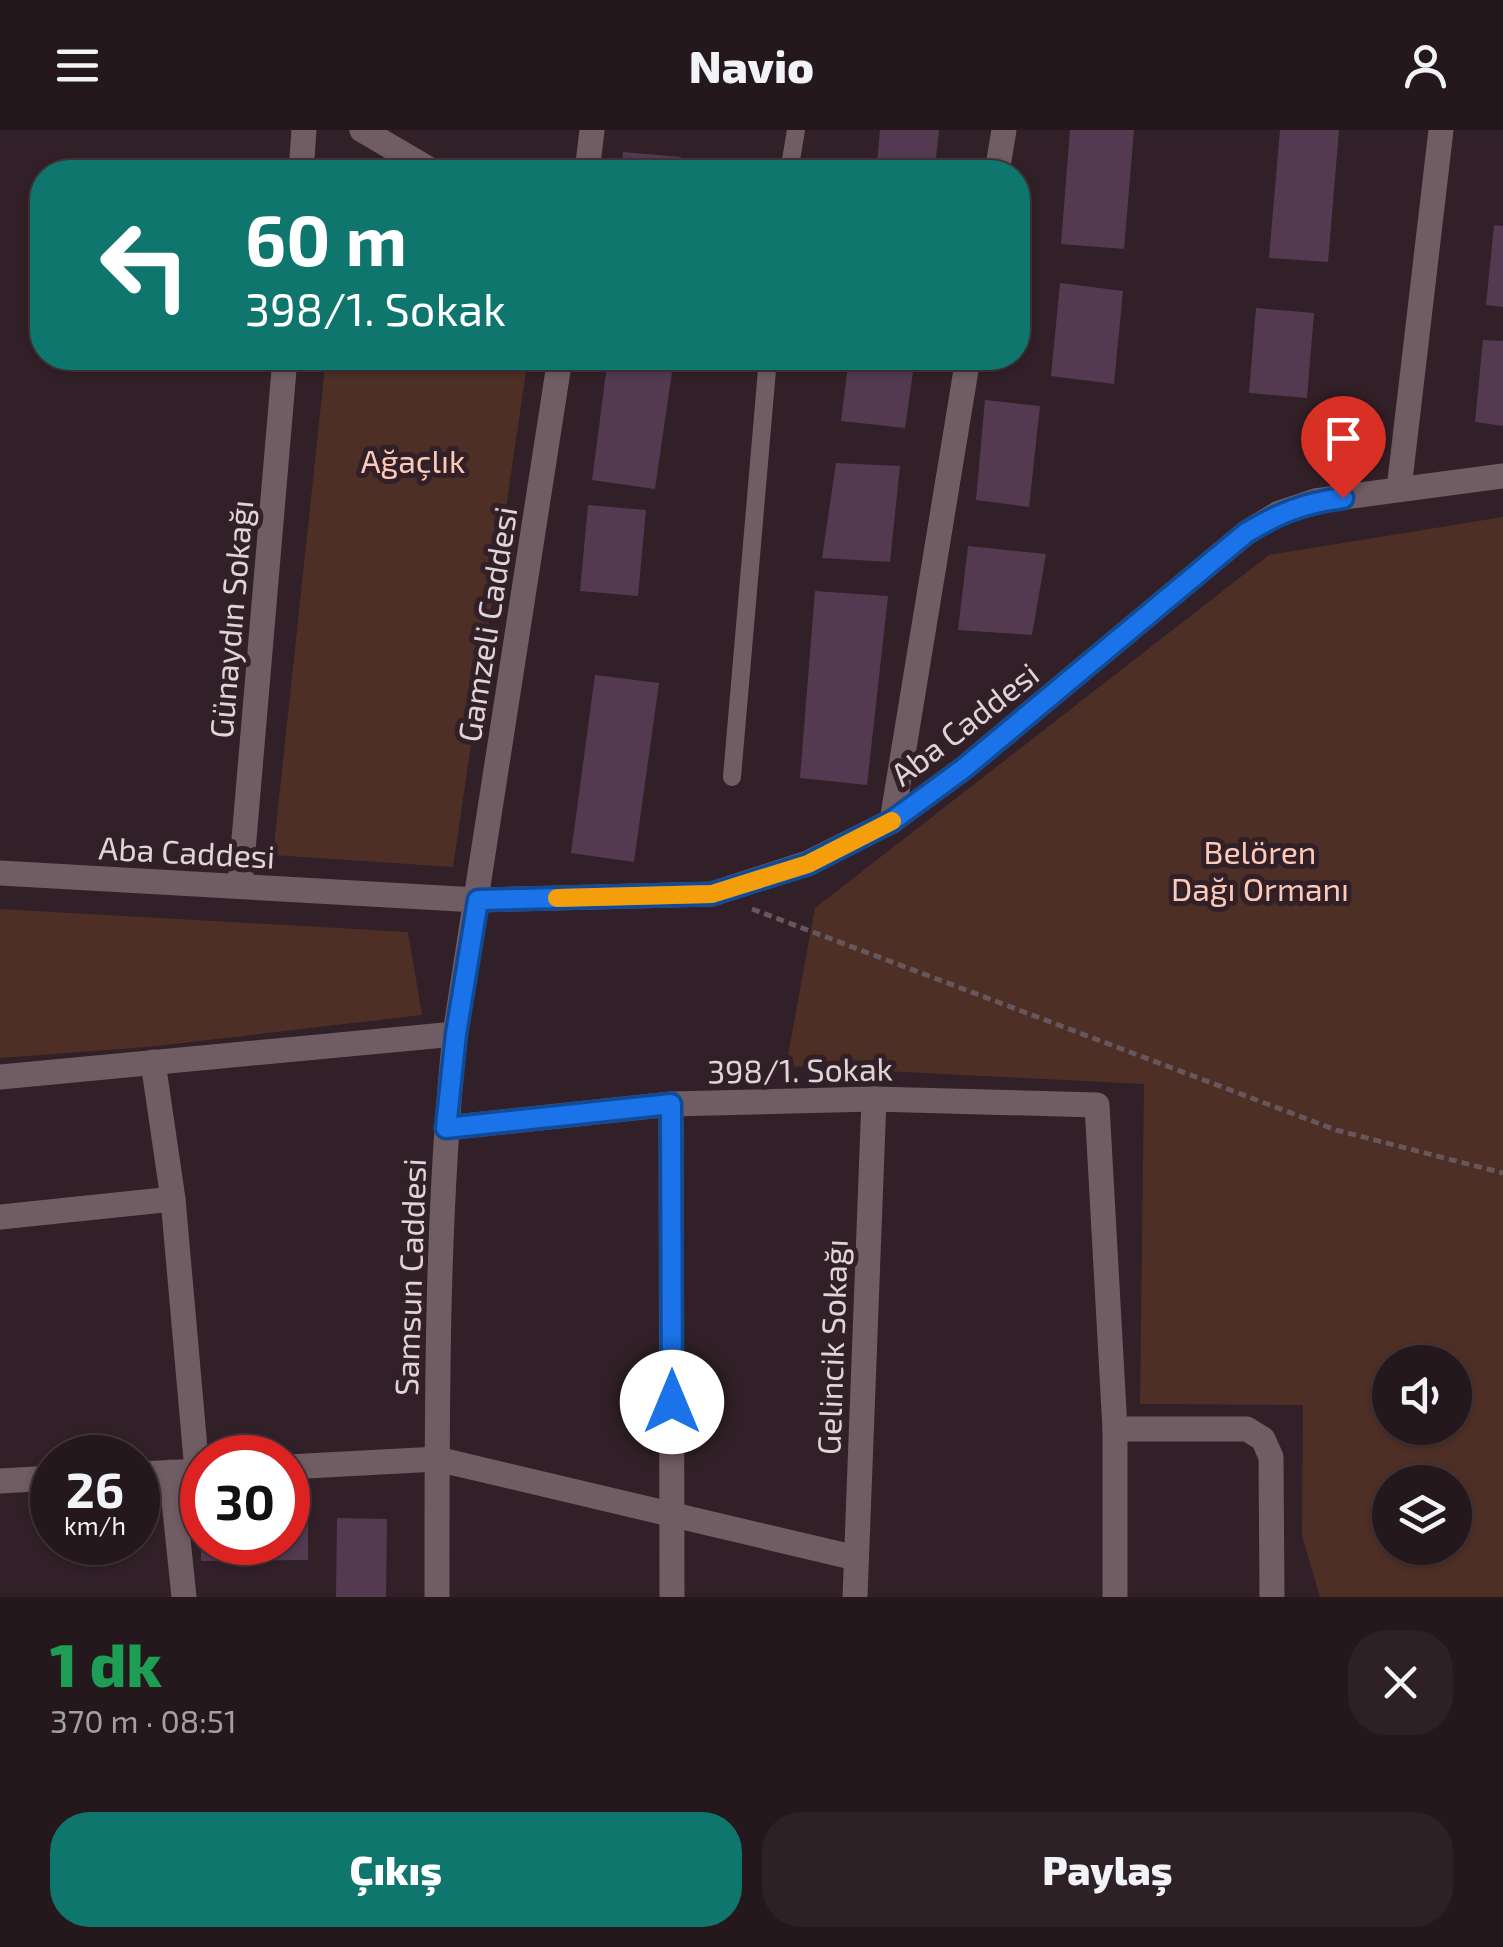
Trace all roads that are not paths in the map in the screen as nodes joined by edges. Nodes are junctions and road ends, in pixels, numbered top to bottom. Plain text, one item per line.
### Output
1 (304, 130) edge
2 (362, 130) edge
3 (592, 130) edge
4 (796, 130) edge
5 (1004, 130) edge
6 (1441, 130) edge
7 (301, 160) edge
8 (413, 160) edge
9 (588, 160) edge
10 (791, 160) edge
11 (999, 160) edge
12 (284, 370) edge
13 (558, 370) edge
14 (767, 370) edge
15 (966, 370) edge
16 (1503, 476) edge
17 (1399, 489) junction
18 (732, 777) dead end
19 (892, 821) junction
20 (0, 873) edge
21 (240, 886) junction
22 (478, 900) junction
23 (456, 1034) junction
24 (153, 1062) junction
25 (0, 1077) edge
26 (874, 1099) junction
27 (671, 1104) junction
28 (446, 1128) junction
29 (173, 1199) junction
30 (0, 1217) edge
31 (1115, 1429) junction
32 (196, 1435) edge
33 (437, 1459) junction
34 (310, 1465) edge
35 (171, 1472) junction
36 (180, 1472) edge
37 (160, 1473) edge
38 (30, 1479) edge
39 (0, 1481) edge
40 (672, 1514) junction
41 (856, 1558) junction
42 (184, 1597) edge
43 (437, 1597) edge
44 (672, 1597) edge
45 (855, 1597) edge
46 (1115, 1597) edge
47 (1272, 1597) edge

1 - 7 street
2 - 8 street
3 - 9 street
4 - 10 lane
5 - 11 street
6 - 17 street
12 - 21 street, Günaydın Sokağı
13 - 22 street, Gamzeli Caddesi
14 - 18 lane
15 - 19 street
16 - 17 street, Aba Caddesi
17 - 19 street, Aba Caddesi
19 - 22 street, Aba Caddesi
20 - 21 street, Aba Caddesi
21 - 22 street, Aba Caddesi
22 - 23 street, Samsun Caddesi
23 - 24 street
23 - 28 street, Samsun Caddesi
24 - 25 street
24 - 29 street
26 - 27 street, 398/1. Sokak
26 - 31 street, 398/1. Sokak
26 - 41 street, Gelincik Sokağı
27 - 28 street, 398/1. Sokak
27 - 40 street
28 - 33 street, Samsun Caddesi
29 - 30 street
29 - 32 street
31 - 46 street
31 - 47 street
33 - 34 street
33 - 40 street
33 - 43 street, Samsun Caddesi
35 - 36 street
35 - 37 street
35 - 42 street
38 - 39 street
40 - 41 street
40 - 44 street
41 - 45 street, Gelincik Sokağı

